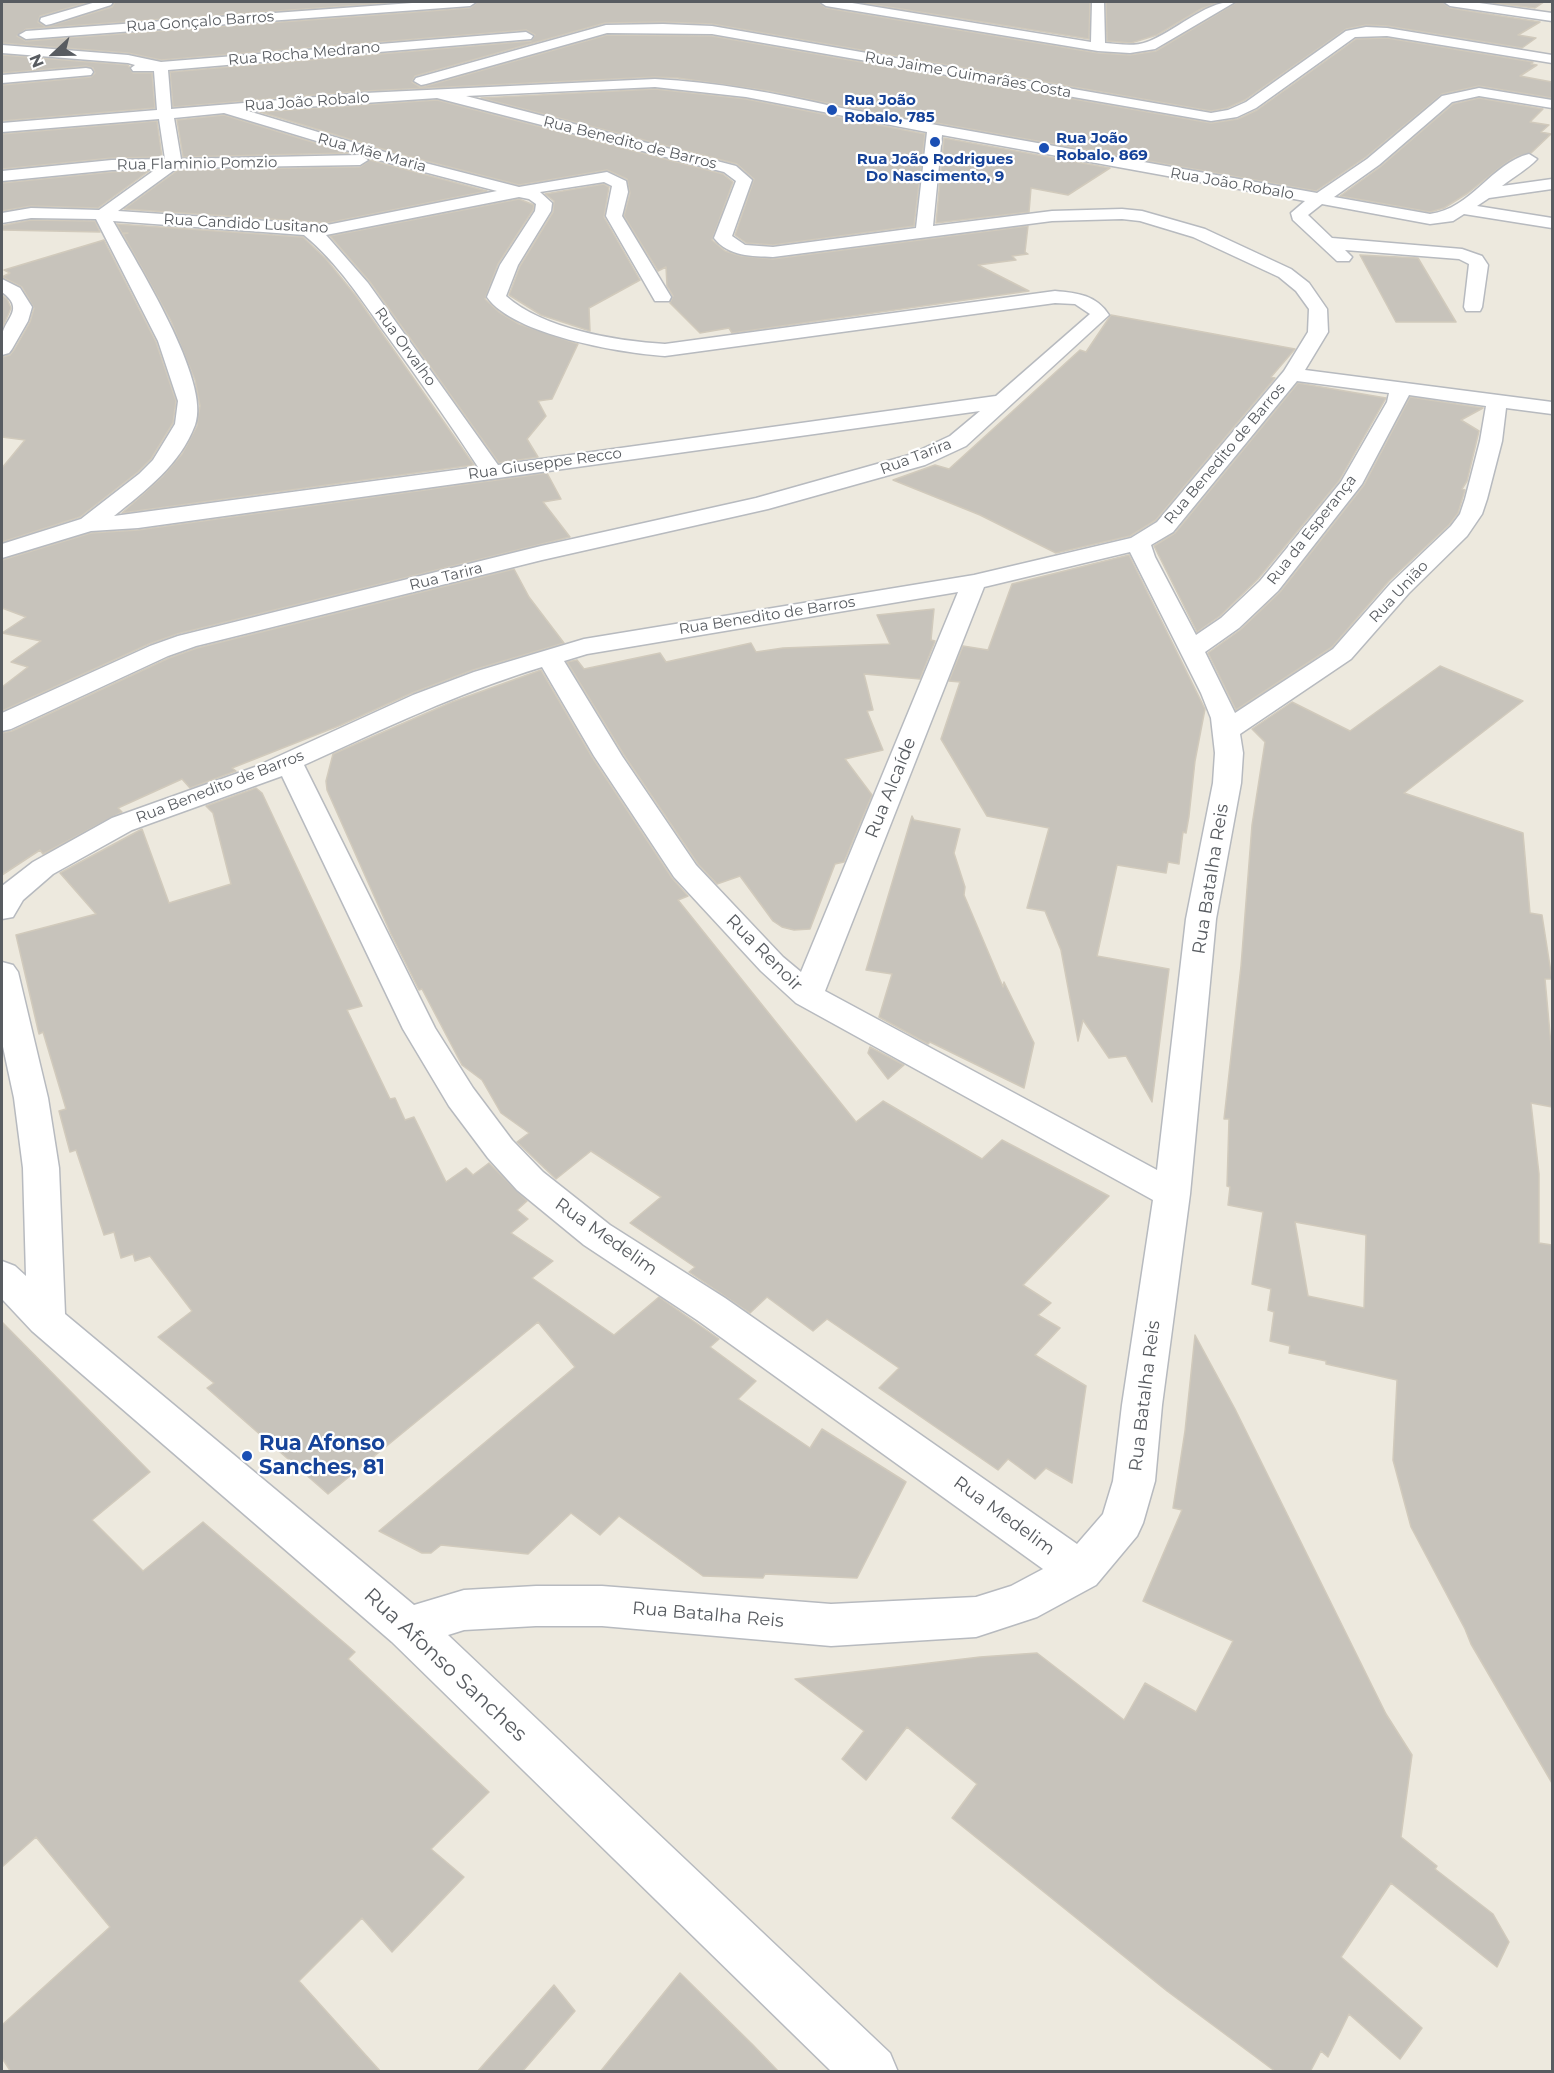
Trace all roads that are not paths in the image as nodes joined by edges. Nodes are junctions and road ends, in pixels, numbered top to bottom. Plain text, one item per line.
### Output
1 (107, 2) edge
2 (470, 2) edge
3 (826, 2) edge
4 (1094, 2) edge
5 (1229, 2) edge
6 (1450, 2) edge
7 (1552, 16) edge
8 (606, 29) junction
9 (7, 34) edge
10 (1098, 47) junction
11 (2, 50) edge
12 (1552, 59) edge
13 (160, 66) junction
14 (2, 79) edge
15 (435, 93) junction
16 (365, 97) junction
17 (1552, 104) edge
18 (221, 108) junction
19 (165, 113) junction
20 (2, 128) edge
21 (935, 128) junction
22 (392, 159) junction
23 (1529, 159) dead end
24 (172, 164) junction
25 (2, 176) edge
26 (1552, 184) edge
27 (524, 192) junction
28 (1484, 194) junction
29 (1318, 200) junction
30 (1455, 212) junction
31 (102, 215) junction
32 (2, 218) edge
33 (1552, 223) edge
34 (309, 231) junction
35 (924, 231) junction
36 (1328, 243) junction
37 (1343, 257) dead end
38 (2, 284) edge
39 (662, 297) dead end
40 (1473, 307) dead end
41 (2, 349) edge
42 (1292, 374) junction
43 (1401, 388) junction
44 (1497, 401) junction
45 (1000, 402) junction
46 (1552, 408) edge
47 (492, 472) junction
48 (89, 524) junction
49 (1139, 543) junction
50 (2, 551) edge
51 (974, 582) junction
52 (1193, 649) junction
53 (549, 657) junction
54 (2, 723) edge
55 (1226, 731) junction
56 (289, 762) junction
57 (2, 910) edge
58 (2, 972) edge
59 (807, 995) junction
60 (1172, 1194) junction
61 (2, 1276) edge
62 (46, 1320) junction
63 (1081, 1571) junction
64 (408, 1627) junction
65 (872, 2072) edge

1 - 9 street
2 - 9 street, Rua Gonçalo Barros
3 - 10 street
4 - 10 street
5 - 10 street
6 - 7 street
8 - 12 street, Rua Jaime Guimarães Costa
8 - 13 street, Rua Rocha Medrano
8 - 16 street, Rua Jaime Guimarães Costa
11 - 13 street
13 - 14 street, Rua Rocha Medrano
13 - 19 street
15 - 16 street, Rua João Robalo
15 - 21 street, Rua João Robalo
15 - 35 street, Rua Benedito de Barros
16 - 18 street, Rua João Robalo
17 - 29 street
18 - 19 street, Rua João Robalo
18 - 22 street, Rua Mãe Maria
19 - 20 street, Rua João Robalo
19 - 24 street
21 - 29 street, Rua João Robalo
21 - 35 street
22 - 24 street, Rua Flaminio Pomzio
22 - 27 street, Rua Mãe Maria
23 - 28 street
24 - 25 street, Rua Flaminio Pomzio
24 - 31 street
26 - 28 street
27 - 34 street, Rua Candido Lusitano
27 - 39 street, Rua Candido Lusitano
27 - 45 street, Rua Tarira
28 - 30 street
29 - 30 street, Rua João Robalo
29 - 36 street
30 - 33 street, Rua João Robalo
31 - 32 street, Rua Candido Lusitano
31 - 34 street, Rua Candido Lusitano
31 - 48 street
34 - 47 street, Rua Orvalho
35 - 42 street, Rua Benedito de Barros
36 - 37 street
36 - 40 street
38 - 41 street
42 - 43 street
42 - 49 street, Rua Benedito de Barros
43 - 44 street
43 - 52 street, Rua da Esperança
44 - 46 street
44 - 55 street, Rua União
45 - 47 street, Rua Giuseppe Recco
45 - 54 street, Rua Tarira
47 - 48 street, Rua Giuseppe Recco
48 - 50 street
49 - 51 street, Rua Benedito de Barros
49 - 52 street, Rua Batalha Reis
51 - 53 street, Rua Benedito de Barros
51 - 59 street, Rua Alcaíde
52 - 55 street, Rua Batalha Reis
53 - 56 street, Rua Benedito de Barros
53 - 59 street, Rua Renoir
55 - 60 street, Rua Batalha Reis
56 - 57 street, Rua Benedito de Barros
56 - 63 street, Rua Medelim
58 - 62 street
59 - 60 street, Rua Renoir
60 - 63 street, Rua Batalha Reis
61 - 62 street, Rua Afonso Sanches
62 - 64 street, Rua Afonso Sanches
63 - 64 street, Rua Batalha Reis
64 - 65 street, Rua Afonso Sanches

